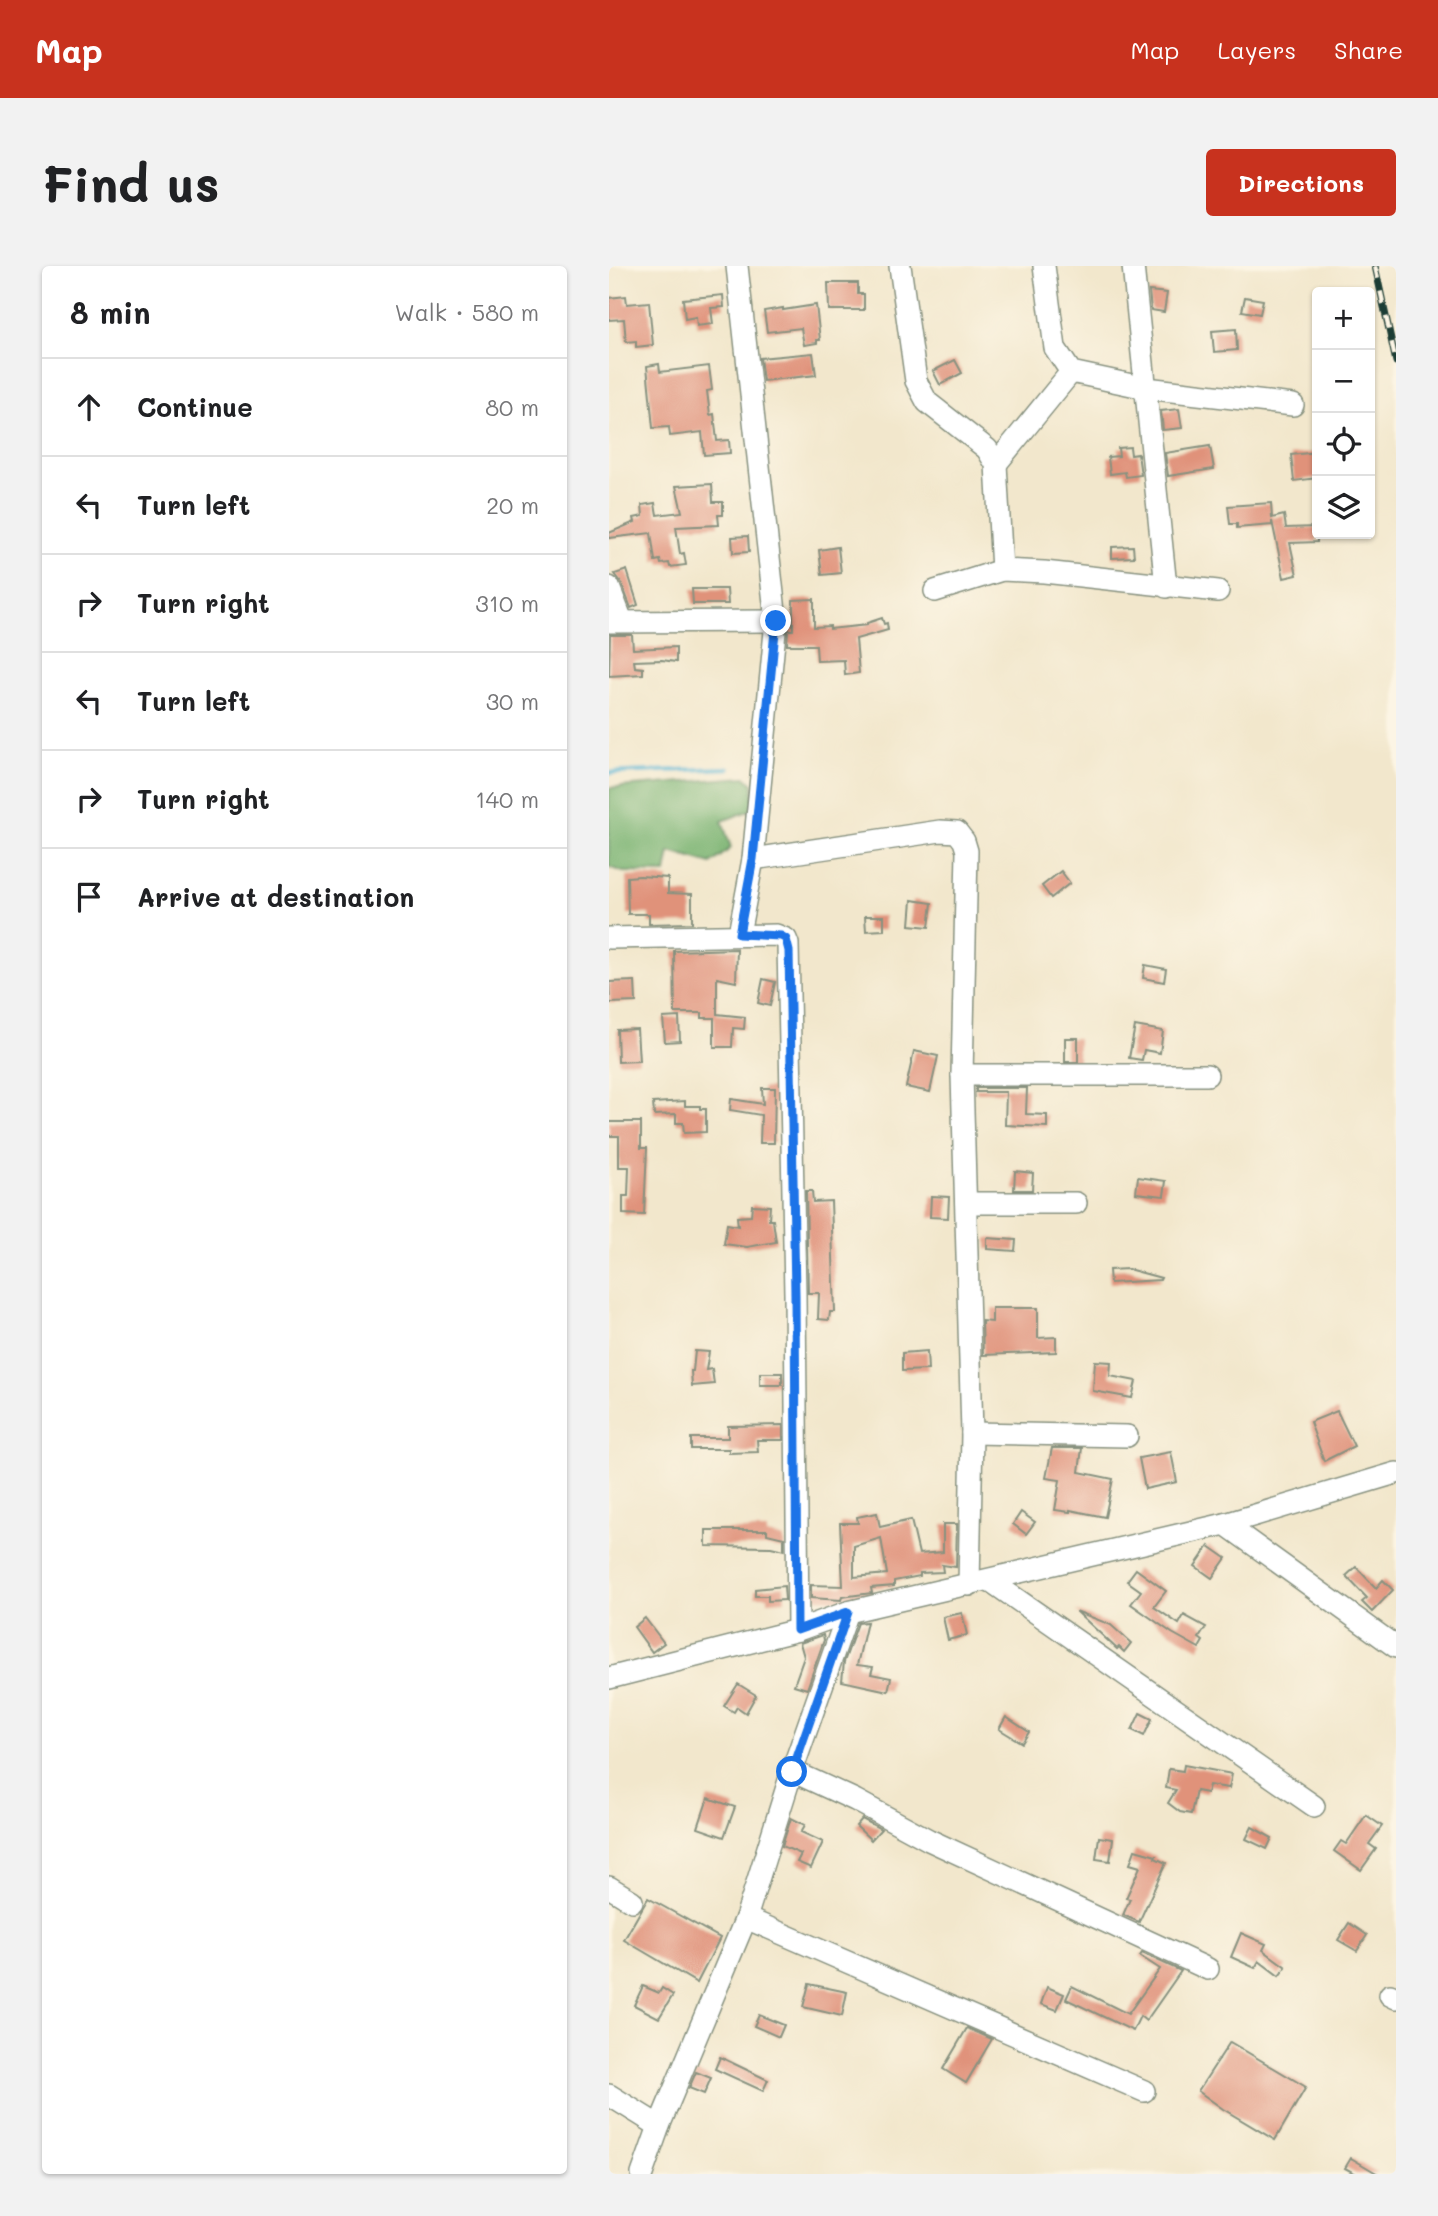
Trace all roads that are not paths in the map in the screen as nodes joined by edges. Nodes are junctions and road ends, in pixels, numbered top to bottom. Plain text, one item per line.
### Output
1 (737, 266) edge
2 (900, 266) edge
3 (1044, 266) edge
4 (1133, 266) edge
5 (1071, 372) junction
6 (1146, 388) junction
7 (1293, 405) dead end
8 (996, 464) junction
9 (1002, 570) junction
10 (609, 587) edge
11 (1166, 587) junction
12 (935, 591) dead end
13 (1218, 591) dead end
14 (776, 621) junction
15 (616, 622) edge
16 (753, 859) junction
17 (739, 934) junction
18 (609, 938) edge
19 (962, 1075) junction
20 (1206, 1075) dead end
21 (966, 1203) junction
22 (1076, 1203) dead end
23 (972, 1433) junction
24 (1127, 1436) dead end
25 (1396, 1473) edge
26 (1225, 1524) junction
27 (979, 1583) junction
28 (848, 1612) junction
29 (797, 1630) junction
30 (1396, 1647) edge
31 (609, 1678) edge
32 (792, 1772) junction
33 (1314, 1806) dead end
34 (609, 1887) edge
35 (632, 1901) dead end
36 (746, 1917) junction
37 (1208, 1969) dead end
38 (1144, 2091) dead end
39 (609, 2095) edge
40 (659, 2126) junction
41 (642, 2174) edge

1 - 14 street
2 - 8 street
3 - 5 street
4 - 6 street
5 - 6 street
5 - 8 street
6 - 7 street
6 - 11 street
8 - 9 street
9 - 11 street
9 - 12 street
10 - 15 street
11 - 13 street
14 - 15 street
14 - 16 street
16 - 17 street
16 - 19 street
17 - 18 street
17 - 29 street
19 - 20 street
19 - 21 street
21 - 22 street
21 - 23 street
23 - 24 street
23 - 27 street
25 - 26 street
26 - 27 street
26 - 30 street
27 - 28 street
27 - 33 street
28 - 29 street
28 - 32 street
29 - 31 street
32 - 36 street
32 - 37 street
34 - 35 street
36 - 38 street
36 - 40 street
39 - 40 street
40 - 41 street

